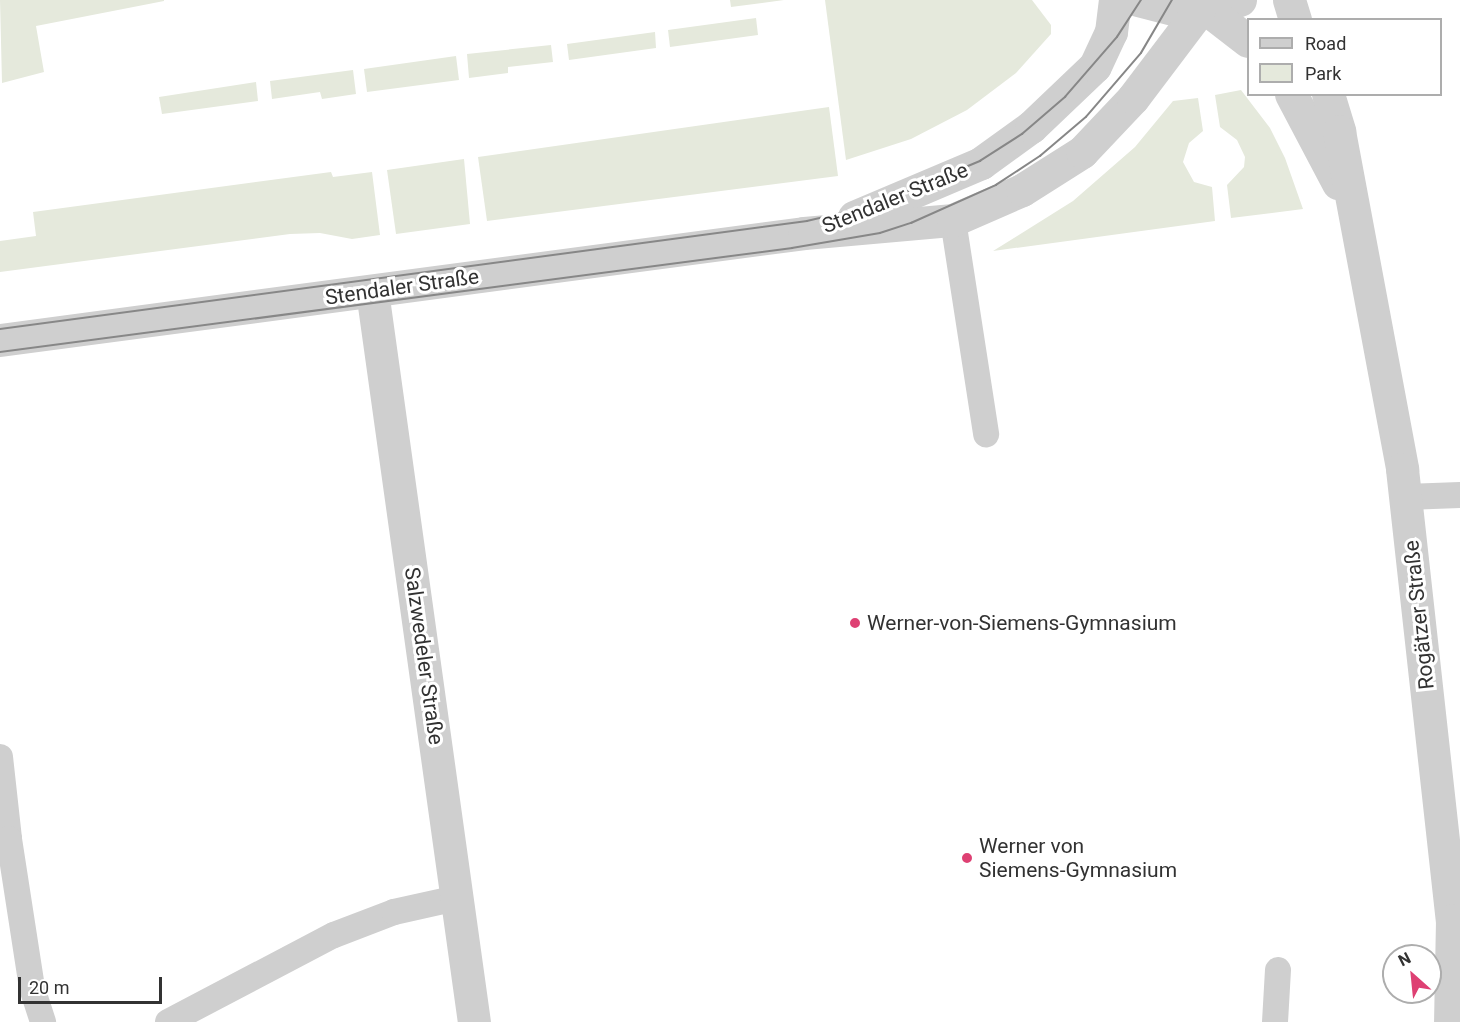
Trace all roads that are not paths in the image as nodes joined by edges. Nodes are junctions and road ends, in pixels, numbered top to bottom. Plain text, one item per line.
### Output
1 (1114, 0) edge
2 (1138, 0) edge
3 (1240, 0) edge
4 (1289, 0) edge
5 (1203, 11) junction
6 (1294, 18) edge
7 (1247, 40) edge
8 (1292, 96) edge
9 (1329, 96) edge
10 (1352, 211) junction
11 (953, 220) junction
12 (804, 233) junction
13 (372, 291) junction
14 (0, 340) edge
15 (986, 434) dead end
16 (1460, 495) edge
17 (1406, 497) junction
18 (0, 757) edge
19 (5, 839) edge
20 (457, 898) junction
21 (1278, 970) dead end
22 (43, 1022) edge
23 (168, 1022) edge
24 (474, 1022) edge
25 (1275, 1022) edge
26 (1450, 1022) edge

1 - 12 street, Stendaler Straße
2 - 5 street
3 - 5 street
4 - 6 street
5 - 7 street
5 - 11 street, Stendaler Straße
8 - 10 street, Rogätzer Straße
9 - 10 street, Rogätzer Straße
10 - 17 street, Rogätzer Straße
11 - 12 street, Stendaler Straße
11 - 15 lane
12 - 13 street, Stendaler Straße
13 - 14 street, Stendaler Straße
13 - 20 street, Salzwedeler Straße
16 - 17 lane
17 - 26 street, Rogätzer Straße
18 - 19 lane
19 - 22 lane
20 - 23 lane
20 - 24 street, Salzwedeler Straße
21 - 25 lane

